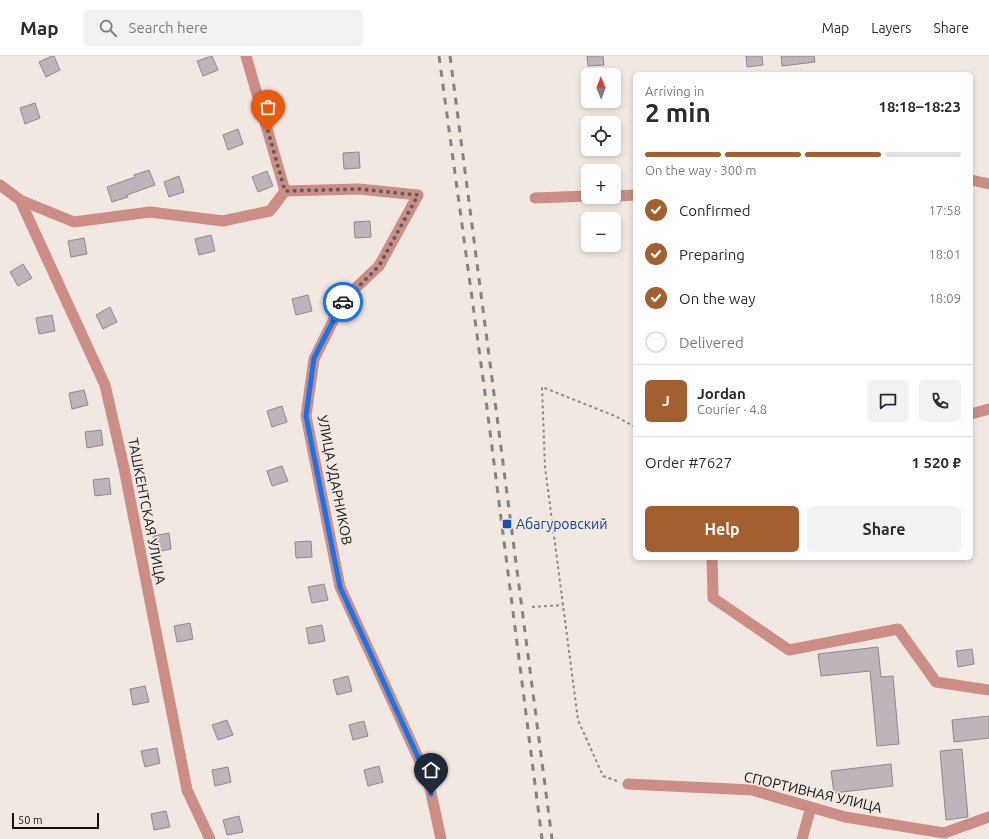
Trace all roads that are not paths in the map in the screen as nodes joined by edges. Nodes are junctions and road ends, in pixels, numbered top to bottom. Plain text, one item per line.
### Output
1 (246, 56) edge
2 (973, 180) edge
3 (989, 184) edge
4 (0, 185) edge
5 (285, 191) junction
6 (633, 195) edge
7 (581, 196) edge
8 (621, 196) edge
9 (535, 198) dead end
10 (20, 200) junction
11 (989, 409) edge
12 (973, 413) edge
13 (712, 560) edge
14 (989, 690) edge
15 (628, 784) road end
16 (811, 807) junction
17 (989, 817) edge
18 (210, 839) edge
19 (441, 839) edge
20 (802, 839) edge

1 - 5 street
2 - 3 street
4 - 10 street
5 - 10 street
5 - 19 street, УЛИЦА УДАРНИКОВ
6 - 8 street
7 - 9 street
10 - 18 street, ТАШКЕНТСКАЯ УЛИЦА
11 - 12 street
13 - 14 street
15 - 16 street, СПОРТИВНАЯ УЛИЦА
16 - 17 street, СПОРТИВНАЯ УЛИЦА
16 - 20 street

